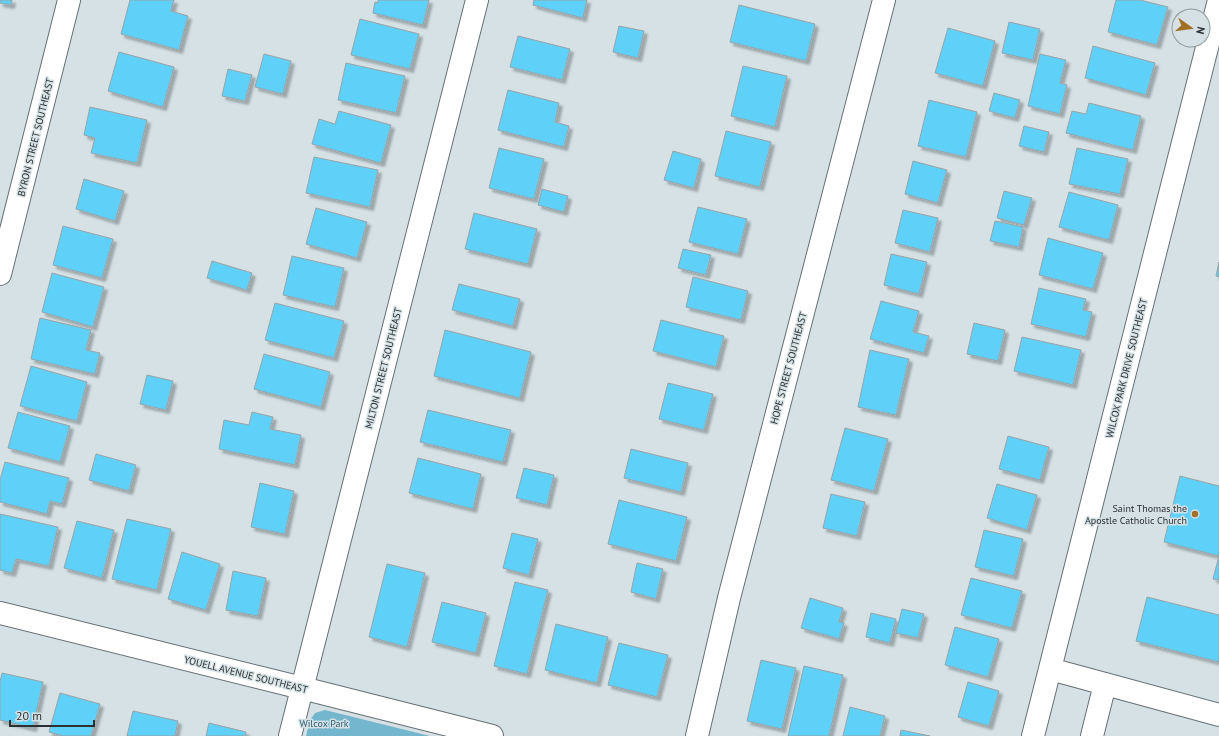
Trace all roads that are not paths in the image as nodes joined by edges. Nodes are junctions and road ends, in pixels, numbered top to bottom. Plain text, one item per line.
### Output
1 (69, 0) edge
2 (477, 0) edge
3 (884, 0) edge
4 (1219, 0) edge
5 (0, 274) edge
6 (0, 614) edge
7 (1050, 669) junction
8 (1105, 684) junction
9 (302, 688) junction
10 (1219, 715) edge
11 (290, 736) edge
12 (492, 736) edge
13 (697, 736) edge
14 (1033, 736) edge
15 (1092, 736) edge

1 - 5 street, BYRON STREET SOUTHEAST
2 - 9 street, MILTON STREET SOUTHEAST
3 - 13 street, HOPE STREET SOUTHEAST
4 - 7 street, WILCOX PARK DRIVE SOUTHEAST
6 - 9 street, YOUELL AVENUE SOUTHEAST
7 - 8 street
7 - 14 street, WILCOX PARK DRIVE SOUTHEAST
8 - 10 street
8 - 15 street
9 - 11 street, MILTON STREET SOUTHEAST
9 - 12 street, YOUELL AVENUE SOUTHEAST

